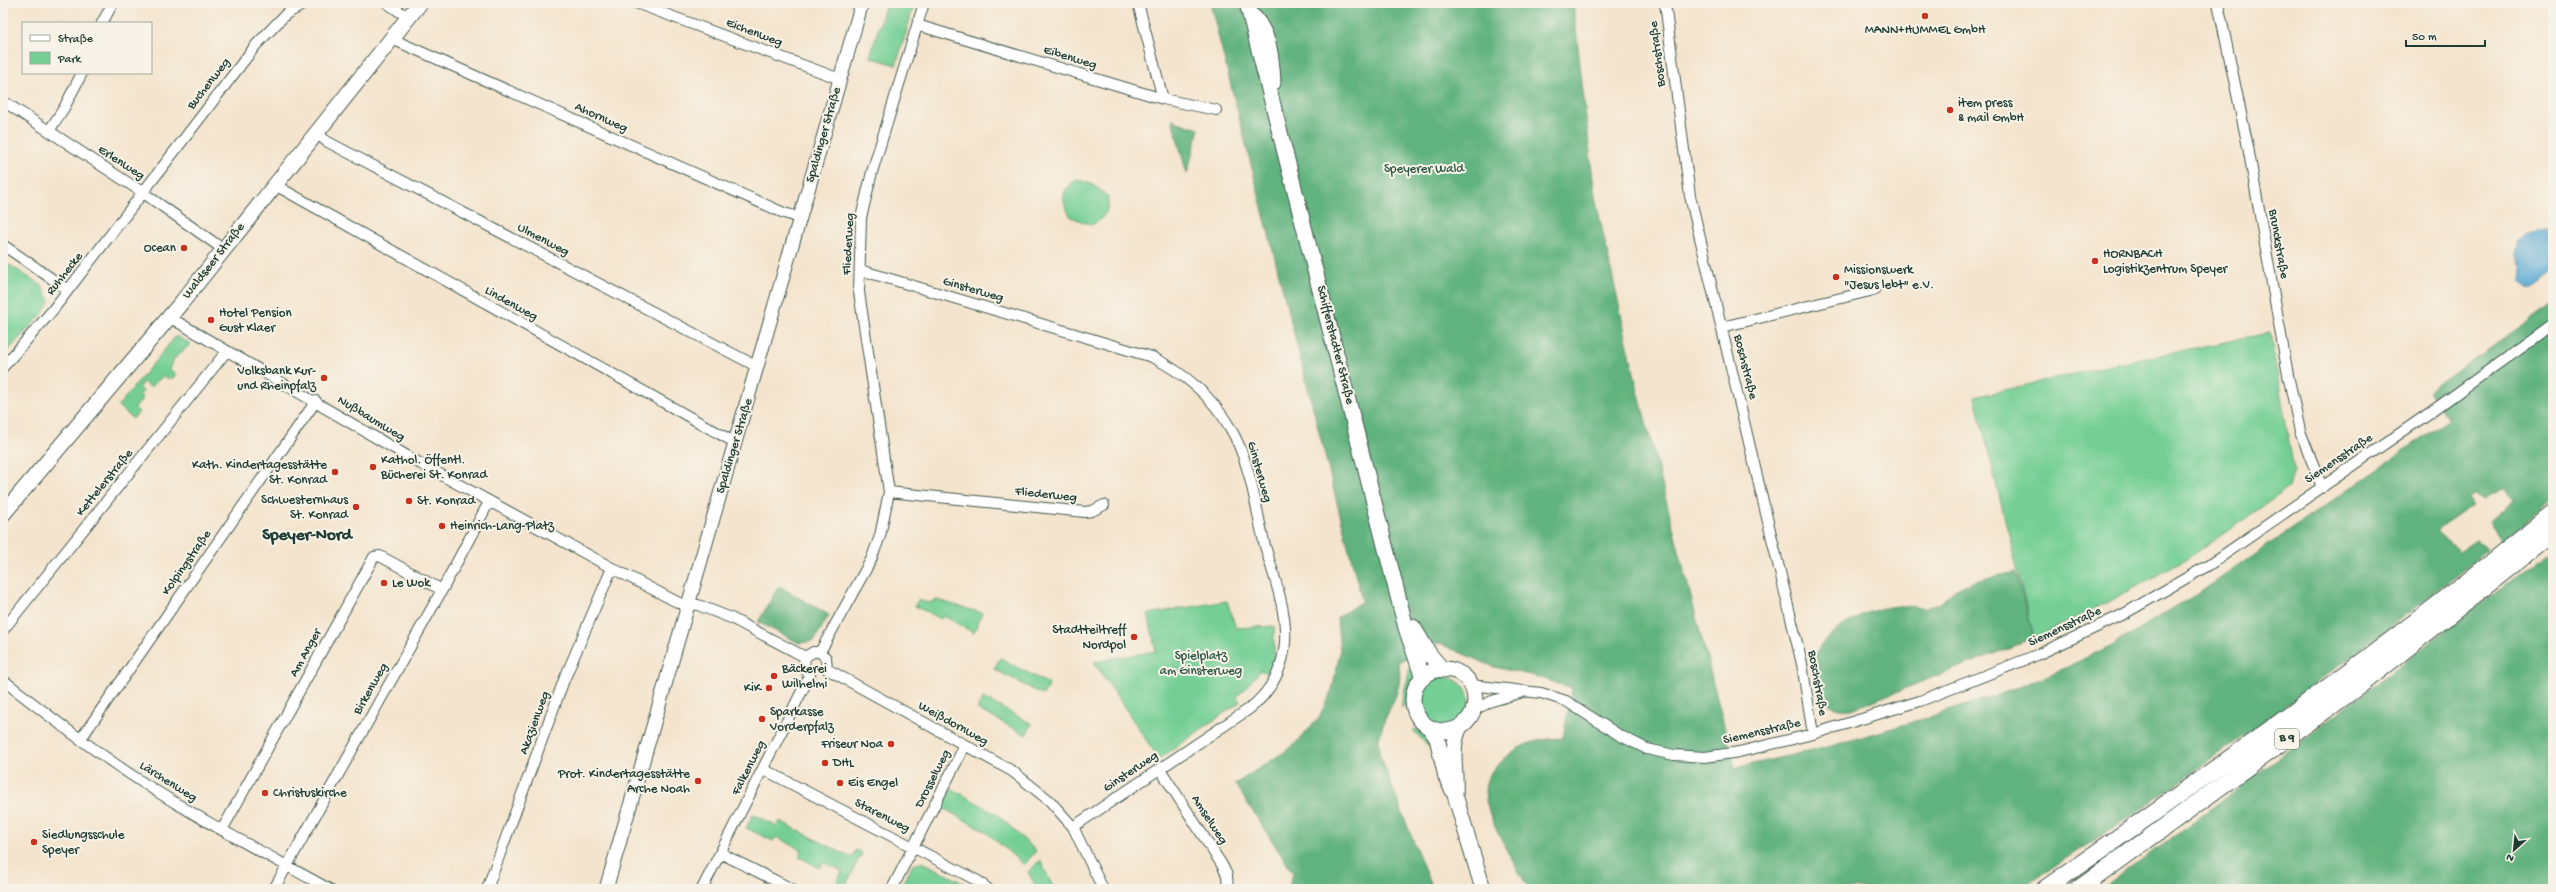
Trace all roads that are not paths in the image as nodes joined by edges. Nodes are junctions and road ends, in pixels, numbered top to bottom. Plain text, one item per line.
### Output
1 (113, 3) edge
2 (306, 3) edge
3 (387, 3) edge
4 (420, 3) edge
5 (636, 3) edge
6 (862, 3) edge
7 (924, 3) edge
8 (1138, 3) edge
9 (1665, 3) edge
10 (2218, 3) edge
11 (1248, 8) edge
12 (409, 18) junction
13 (103, 22) edge
14 (917, 25) junction
15 (392, 39) junction
16 (81, 74) edge
17 (840, 79) junction
18 (1163, 99) junction
19 (3, 101) edge
20 (1216, 110) dead end
21 (49, 131) junction
22 (317, 133) junction
23 (275, 185) junction
24 (142, 192) junction
25 (801, 218) junction
26 (3, 245) edge
27 (223, 249) junction
28 (860, 270) junction
29 (68, 290) junction
30 (1874, 290) dead end
31 (169, 317) junction
32 (2553, 324) edge
33 (1722, 327) junction
34 (226, 352) junction
35 (3, 367) edge
36 (758, 367) junction
37 (316, 401) junction
38 (736, 443) junction
39 (2322, 487) junction
40 (888, 492) junction
41 (490, 502) junction
42 (1104, 505) dead end
43 (3, 514) edge
44 (2553, 514) edge
45 (2553, 533) edge
46 (2521, 550) junction
47 (612, 568) junction
48 (2487, 577) junction
49 (1397, 587) junction
50 (442, 590) junction
51 (689, 604) junction
52 (3, 630) edge
53 (820, 652) junction
54 (805, 657) junction
55 (827, 669) junction
56 (1443, 670) junction
57 (810, 675) junction
58 (1423, 678) junction
59 (3, 680) edge
60 (1471, 685) junction
61 (1529, 690) junction
62 (1474, 710) junction
63 (1429, 727) junction
64 (1460, 727) junction
65 (1813, 734) junction
66 (80, 740) junction
67 (964, 744) junction
68 (763, 769) junction
69 (1160, 769) junction
70 (1455, 795) junction
71 (1073, 826) junction
72 (222, 830) junction
73 (913, 846) junction
74 (720, 853) junction
75 (286, 866) junction
76 (274, 889) edge
77 (329, 889) edge
78 (487, 889) edge
79 (606, 889) edge
80 (702, 889) edge
81 (792, 889) edge
82 (892, 889) edge
83 (988, 889) edge
84 (1103, 889) edge
85 (1228, 889) edge
86 (1483, 889) edge
87 (2045, 889) edge
88 (2079, 889) edge

1 - 13 street
2 - 24 street, Buchenweg
3 - 12 street
4 - 12 main road, Waldseer Straße
5 - 17 street, Eichenweg
6 - 17 street, Spaldinger Straße
7 - 14 street, Fliederweg
8 - 18 street
9 - 33 street, Boschstraße
10 - 39 street, Brunckstraße
11 - 49 main road, Schifferstadter Straße
12 - 15 main road, Waldseer Straße
14 - 18 street, Eibenweg
14 - 28 street, Fliederweg
15 - 22 main road, Waldseer Straße
15 - 25 street, Ahornweg
16 - 21 street
17 - 25 street, Spaldinger Straße
18 - 20 street, Eibenweg
19 - 21 street, Erlenweg
21 - 24 street, Erlenweg
22 - 23 main road, Waldseer Straße
22 - 36 street, Ulmenweg
23 - 27 main road, Waldseer Straße
23 - 38 street, Lindenweg
24 - 27 street, Erlenweg
24 - 29 street, Ruhhecke
25 - 36 street, Spaldinger Straße
26 - 29 street
27 - 31 main road, Waldseer Straße
28 - 40 street, Fliederweg
28 - 69 street, Ginsterweg
29 - 35 street, Ruhhecke
30 - 33 street
31 - 34 street, Nußbaumweg
31 - 43 main road, Waldseer Straße
32 - 39 street, Siemensstraße
33 - 65 street, Boschstraße
34 - 37 street, Nußbaumweg
34 - 52 street, Kettelerstraße
36 - 38 street, Spaldinger Straße
37 - 41 street, Nußbaumweg
37 - 66 street, Kolpingstraße
38 - 51 street, Spaldinger Straße
39 - 65 street, Siemensstraße
40 - 42 street, Fliederweg
40 - 53 street, Fliederweg
41 - 47 street, Nußbaumweg
41 - 50 street, Birkenweg
44 - 46 highway, B 9
45 - 46 highway, B 9
46 - 48 highway, B 9
47 - 51 street, Nußbaumweg
47 - 78 street, Akazienweg
48 - 87 highway, B 9
48 - 88 highway, B 9
49 - 56 main road, Schifferstadter Straße
49 - 58 main road, Schifferstadter Straße
50 - 72 street, Am Anger
50 - 75 street, Birkenweg
51 - 54 street
51 - 79 street, Spaldinger Straße
53 - 54 street
53 - 55 street
54 - 57 street
55 - 57 street
55 - 67 street, Weißdornweg
56 - 58 main road
56 - 60 main road
57 - 68 street, Falkenweg
58 - 63 main road
59 - 66 street, Lärchenweg
60 - 61 street, Siemensstraße
60 - 62 main road
61 - 62 street
61 - 65 street, Siemensstraße
62 - 64 main road
63 - 64 main road
63 - 70 main road
64 - 70 main road
66 - 72 street, Lärchenweg
67 - 71 street, Weißdornweg
67 - 73 street, Drosselweg
68 - 73 street, Starenweg
68 - 74 street, Falkenweg
69 - 71 street, Ginsterweg
69 - 85 street, Amselweg
70 - 86 main road
71 - 84 street
72 - 75 street, Lärchenweg
73 - 82 street, Drosselweg
73 - 83 street, Starenweg
74 - 80 street, Falkenweg
74 - 81 street
75 - 76 street, Birkenweg
75 - 77 street, Lärchenweg

